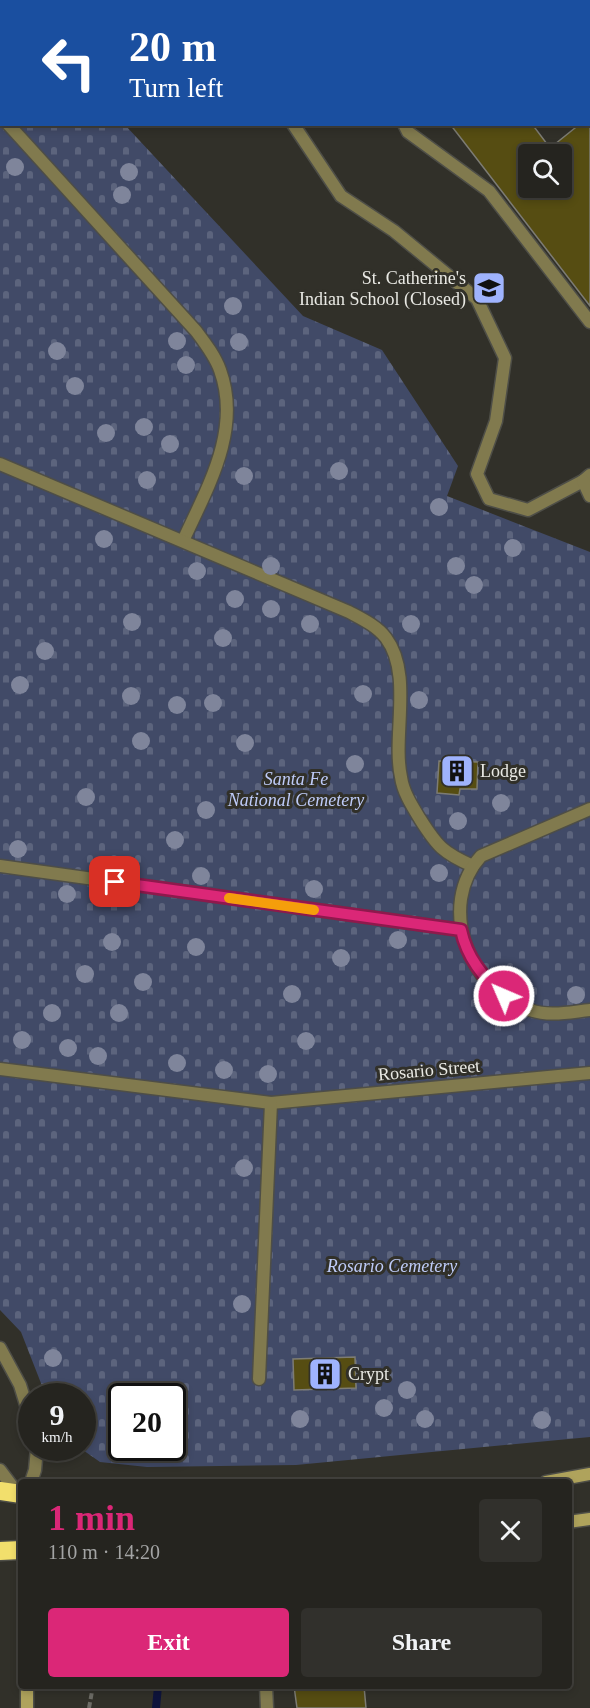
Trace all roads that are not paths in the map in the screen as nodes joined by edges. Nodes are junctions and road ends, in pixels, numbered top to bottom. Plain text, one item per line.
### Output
1 (10, 126) edge
2 (294, 126) edge
3 (405, 126) edge
4 (590, 322) edge
5 (0, 464) edge
6 (586, 478) edge
7 (590, 496) edge
8 (183, 541) junction
9 (590, 809) edge
10 (0, 866) edge
11 (473, 866) junction
12 (461, 930) junction
13 (590, 1010) edge
14 (0, 1069) edge
15 (590, 1073) edge
16 (271, 1103) junction
17 (0, 1348) edge
18 (259, 1379) dead end
19 (19, 1383) edge
20 (36, 1461) edge
21 (0, 1470) edge
22 (590, 1474) edge
23 (32, 1479) edge
24 (562, 1479) edge
25 (0, 1491) edge
26 (18, 1491) edge
27 (18, 1493) edge
28 (590, 1519) edge
29 (572, 1521) edge
30 (18, 1550) edge
31 (0, 1551) edge
32 (27, 1689) edge
33 (266, 1689) edge
34 (27, 1708) edge
35 (267, 1708) edge

1 - 8 lane
2 - 6 lane
3 - 4 lane
5 - 8 lane
6 - 7 lane
8 - 11 lane
9 - 11 lane
10 - 12 lane
11 - 12 lane
12 - 13 lane
14 - 16 lane, Rosario Street
15 - 16 lane, Rosario Street
16 - 18 lane
17 - 19 lane
20 - 23 lane
21 - 26 lane
22 - 24 main road
25 - 27 highway
28 - 29 main road
30 - 31 highway
32 - 34 main road
33 - 35 lane

